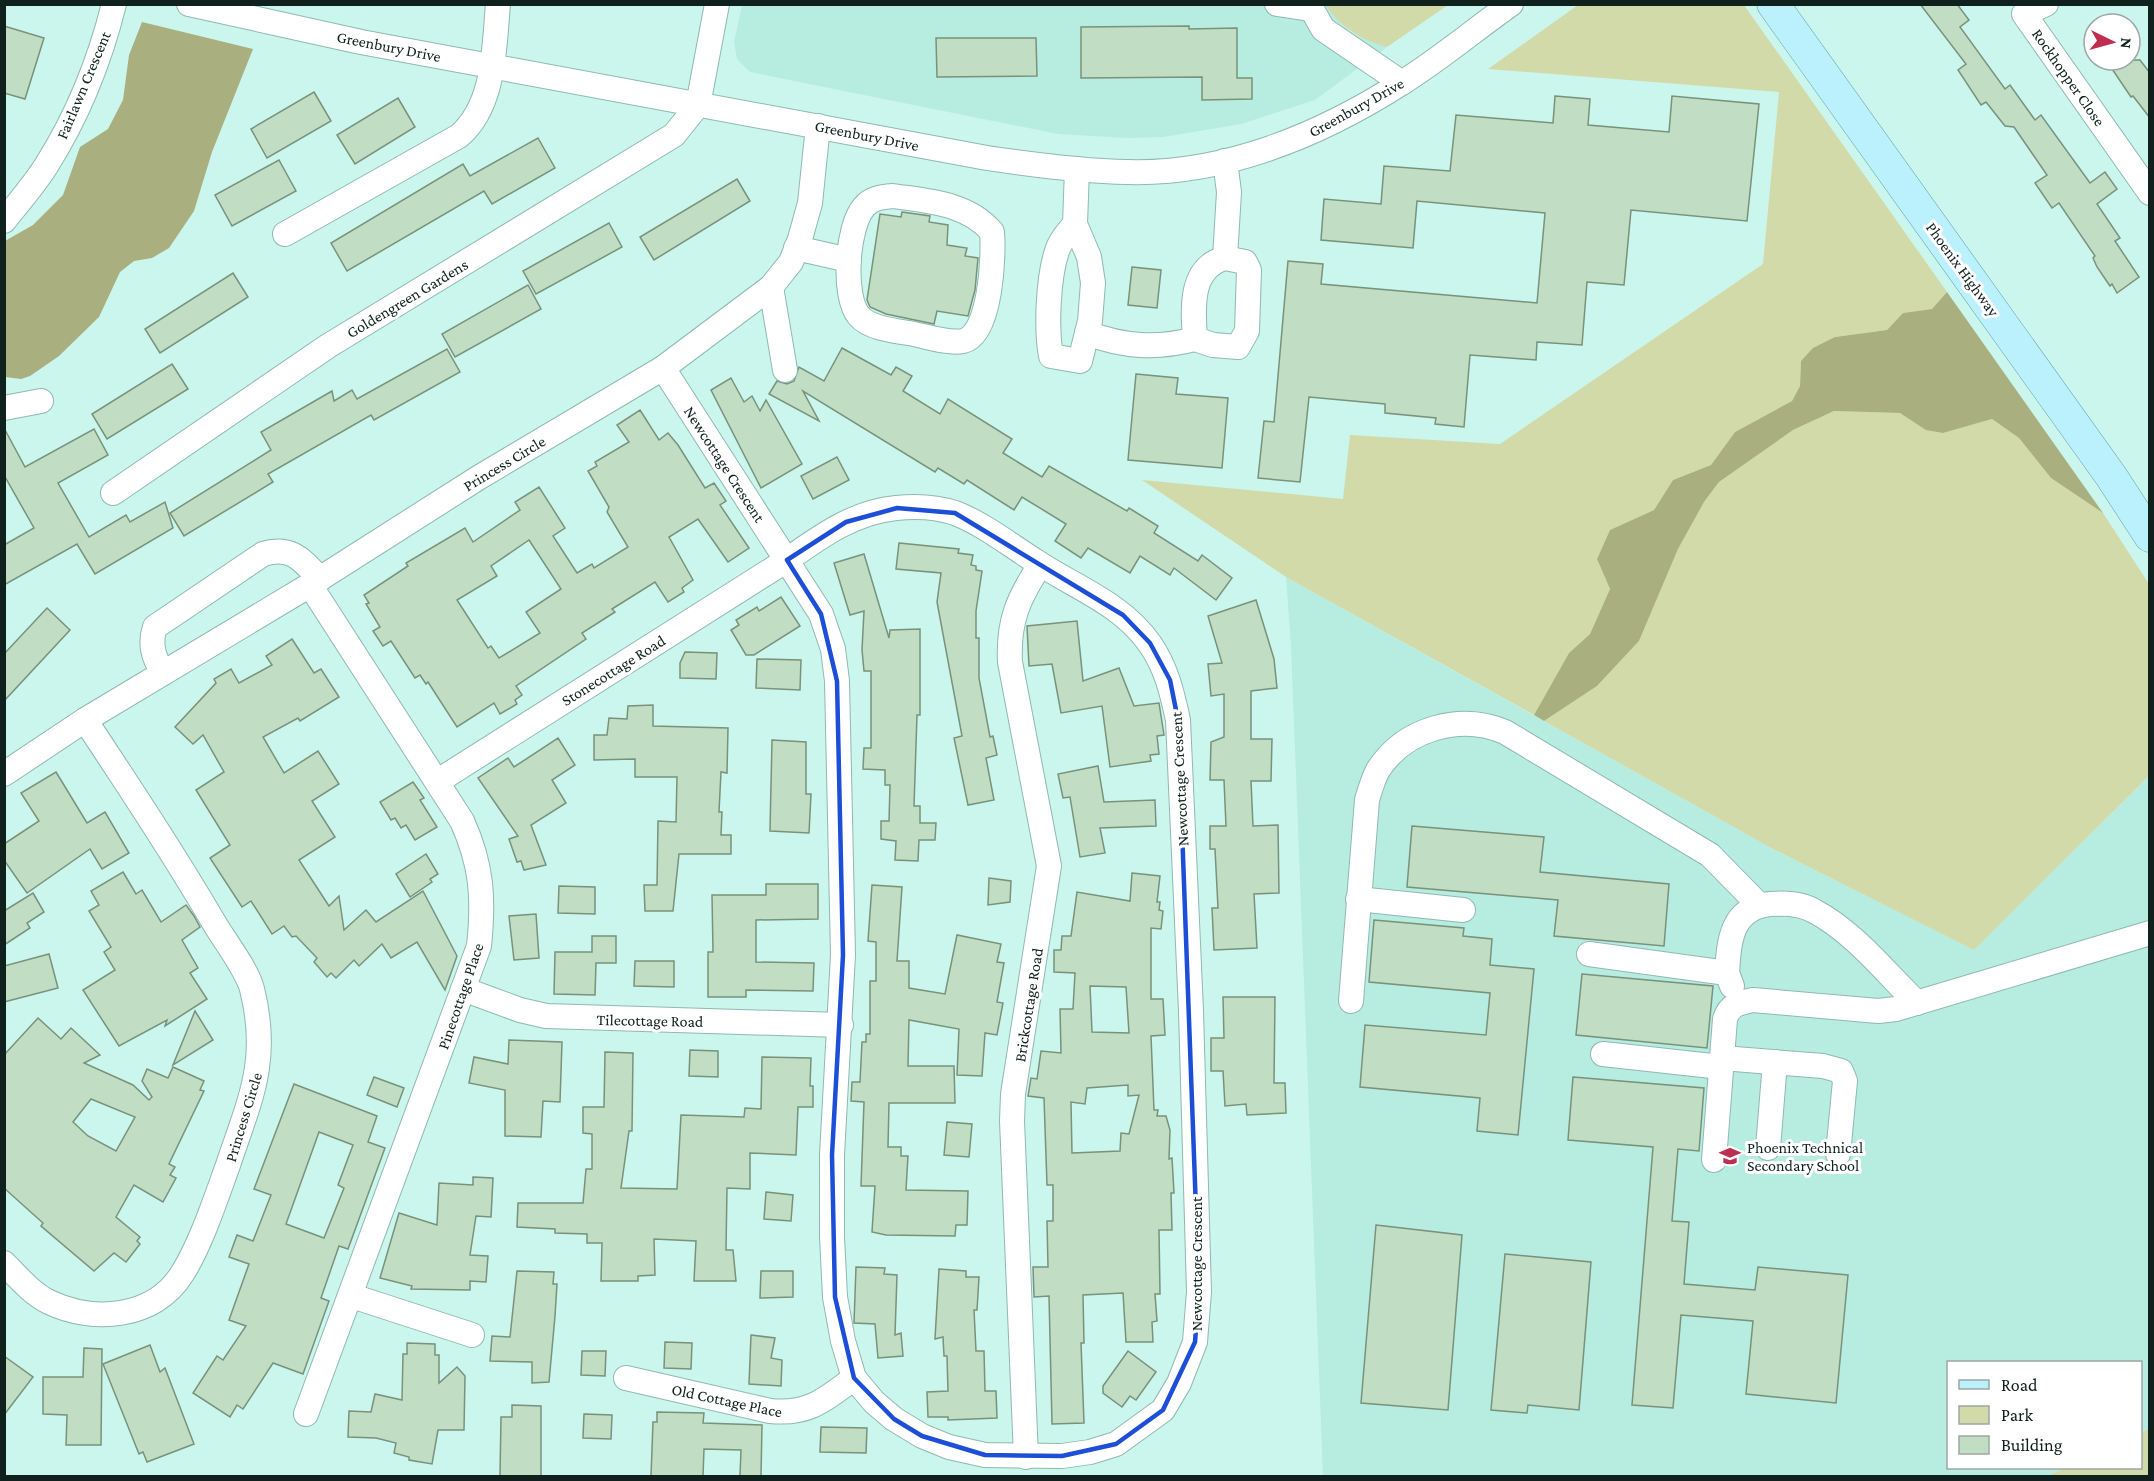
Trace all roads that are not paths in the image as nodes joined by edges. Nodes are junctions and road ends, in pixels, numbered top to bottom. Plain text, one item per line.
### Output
1 (114, 4) edge
2 (189, 4) edge
3 (498, 4) edge
4 (717, 4) edge
5 (1277, 4) edge
6 (1511, 4) edge
7 (1773, 4) edge
8 (2046, 4) edge
9 (1309, 7) edge
10 (2018, 9) edge
11 (493, 65) junction
12 (1402, 83) junction
13 (698, 105) junction
14 (818, 126) junction
15 (2139, 160) edge
16 (1225, 161) junction
17 (1077, 169) junction
18 (2150, 193) edge
19 (4, 221) edge
20 (1075, 224) junction
21 (285, 234) dead end
22 (796, 248) junction
23 (1226, 258) junction
24 (849, 260) junction
25 (771, 287) junction
26 (1088, 333) junction
27 (1195, 339) junction
28 (663, 368) junction
29 (785, 370) dead end
30 (40, 401) dead end
31 (4, 408) edge
32 (113, 493) dead end
33 (2150, 537) edge
34 (787, 560) junction
35 (1040, 565) junction
36 (315, 582) junction
37 (163, 673) junction
38 (85, 720) junction
39 (4, 774) edge
40 (438, 781) junction
41 (1358, 899) junction
42 (1759, 905) junction
43 (1463, 910) dead end
44 (2150, 933) edge
45 (1588, 954) dead end
46 (1727, 973) junction
47 (463, 989) junction
48 (1351, 1000) dead end
49 (1737, 1003) junction
50 (1917, 1003) junction
51 (841, 1025) junction
52 (1603, 1054) dead end
53 (1722, 1062) junction
54 (1775, 1062) junction
55 (1768, 1148) dead end
56 (1838, 1154) dead end
57 (1714, 1160) dead end
58 (4, 1263) edge
59 (352, 1296) junction
60 (472, 1335) dead end
61 (626, 1378) dead end
62 (854, 1378) junction
63 (306, 1414) dead end
64 (1026, 1457) junction

1 - 19 street, Fairlawn Crescent
2 - 11 street, Greenbury Drive
3 - 11 street
4 - 13 street
5 - 9 street
6 - 12 street, Greenbury Drive
7 - 33 main road, Phoenix Highway
8 - 10 street, Rockhopper Close
9 - 12 street
10 - 15 street, Rockhopper Close
11 - 13 street, Greenbury Drive
11 - 21 street
12 - 16 street, Greenbury Drive
13 - 14 street, Greenbury Drive
13 - 32 street, Goldengreen Gardens
14 - 17 street, Greenbury Drive
14 - 22 street, Princess Circle
15 - 18 street, Rockhopper Close
16 - 17 street, Greenbury Drive
16 - 23 street
17 - 20 street
20 - 26 street
20 - 26 street
22 - 24 street
22 - 25 street, Princess Circle
23 - 27 street
23 - 27 street
24 - 24 street
25 - 28 street, Princess Circle
25 - 29 street
26 - 27 street
28 - 34 street, Newcottage Crescent
28 - 36 street, Princess Circle
30 - 31 street
34 - 35 street, Newcottage Crescent
34 - 40 street, Stonecottage Road
34 - 51 street, Newcottage Crescent
35 - 64 street, Brickcottage Road
35 - 64 street, Newcottage Crescent
36 - 37 street, Princess Circle
36 - 37 street, Pinecottage Place
36 - 40 street, Pinecottage Place
37 - 38 street, Princess Circle
38 - 39 street, Princess Circle
38 - 58 street, Princess Circle
40 - 47 street, Pinecottage Place
41 - 42 street
41 - 43 street
41 - 48 street
42 - 46 street
42 - 50 street
44 - 50 street
45 - 46 street
46 - 49 street
47 - 51 street, Tilecottage Road
47 - 59 street, Pinecottage Place
49 - 50 street
49 - 53 street
51 - 62 street, Newcottage Crescent
52 - 53 street
53 - 54 street
53 - 57 street
54 - 55 street
54 - 56 street
59 - 60 street
59 - 63 street, Pinecottage Place
61 - 62 street, Old Cottage Place
62 - 64 street, Newcottage Crescent

